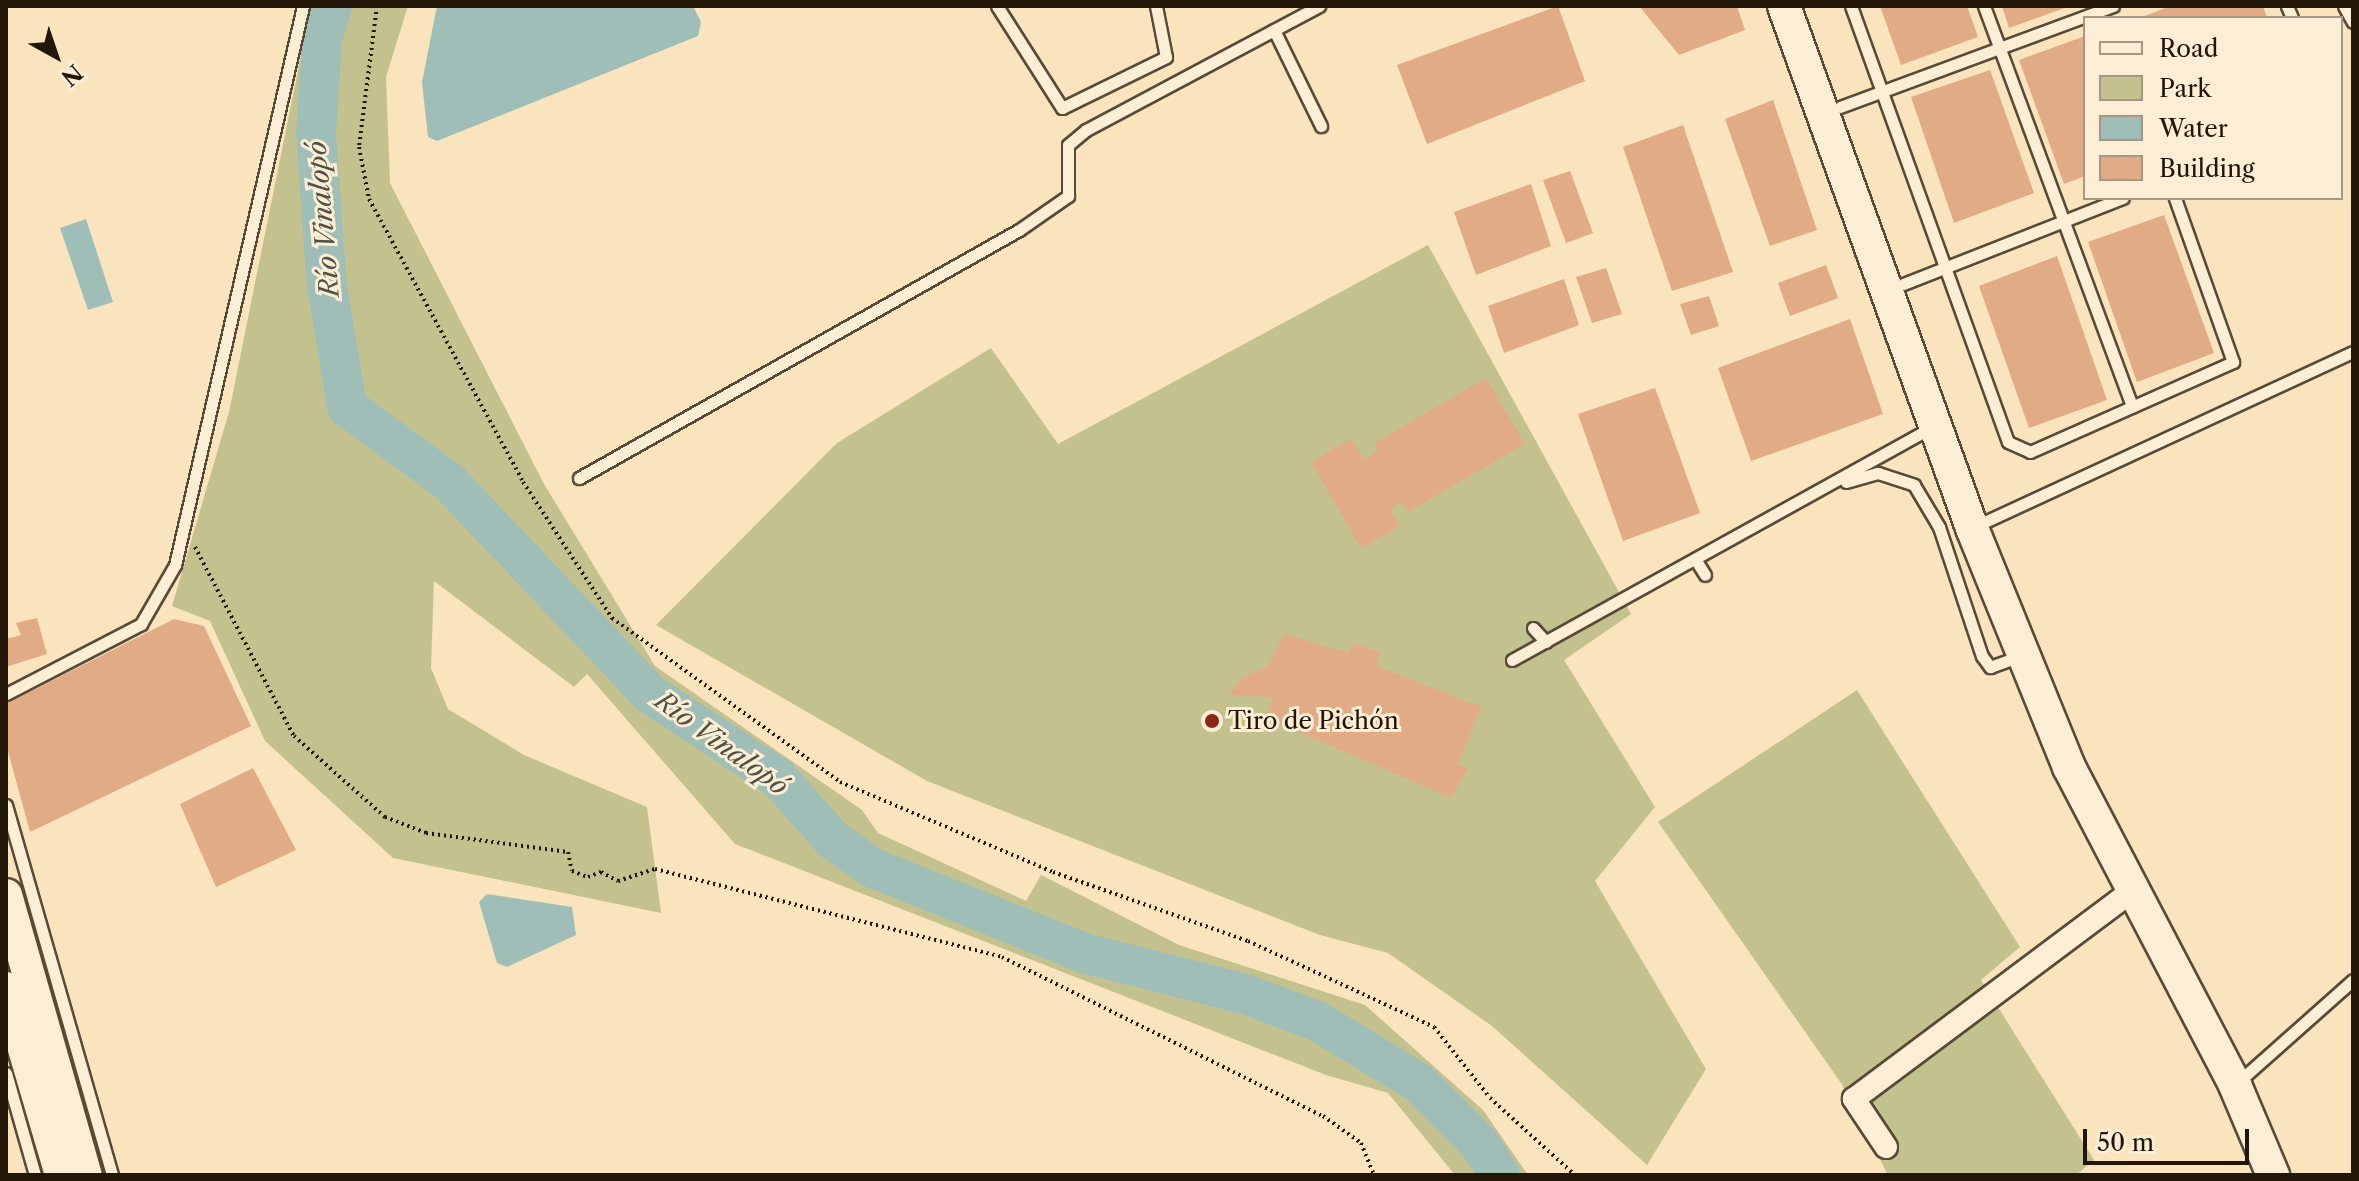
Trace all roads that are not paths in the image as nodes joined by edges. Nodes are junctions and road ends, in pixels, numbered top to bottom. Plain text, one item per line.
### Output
1 (303, 6) edge
2 (997, 6) edge
3 (1156, 6) edge
4 (1319, 6) edge
5 (1784, 6) edge
6 (1804, 6) edge
7 (1851, 6) edge
8 (1984, 6) edge
9 (2344, 6) edge
10 (2083, 19) edge
11 (2353, 22) edge
12 (1274, 30) junction
13 (1999, 47) junction
14 (1882, 89) junction
15 (1840, 107) junction
16 (1321, 126) dead end
17 (2118, 200) edge
18 (2176, 200) edge
19 (2061, 222) junction
20 (1946, 267) junction
21 (1903, 284) junction
22 (2353, 352) edge
23 (2132, 407) junction
24 (1935, 426) junction
25 (579, 478) dead end
26 (1802, 502) junction
27 (1979, 525) junction
28 (1697, 562) junction
29 (1705, 575) dead end
30 (1533, 628) dead end
31 (1546, 642) junction
32 (2027, 653) junction
33 (1512, 660) dead end
34 (6, 694) edge
35 (6, 805) edge
36 (2132, 891) junction
37 (6, 895) edge
38 (2353, 980) edge
39 (6, 988) edge
40 (6, 1073) edge
41 (2235, 1085) junction
42 (2264, 1144) junction
43 (1886, 1147) dead end
44 (35, 1175) edge
45 (61, 1175) edge
46 (86, 1175) edge
47 (112, 1175) edge
48 (2273, 1175) edge
49 (2286, 1175) edge

1 - 34 lane
2 - 3 lane
4 - 12 lane
5 - 24 main road
6 - 15 main road
7 - 14 lane
8 - 13 lane
9 - 11 lane
10 - 13 lane
12 - 16 lane
12 - 25 lane
13 - 14 lane
13 - 19 lane
14 - 15 lane
14 - 20 lane
15 - 21 main road
17 - 19 lane
18 - 23 lane
19 - 20 lane
19 - 23 lane
20 - 21 lane
20 - 23 lane
21 - 27 main road
22 - 27 lane
24 - 26 lane
24 - 27 main road
26 - 28 lane
26 - 32 lane
27 - 32 main road
28 - 29 lane
28 - 31 lane
30 - 31 lane
31 - 33 lane
32 - 36 main road
35 - 47 lane
36 - 41 main road
36 - 43 street
37 - 46 main road
38 - 41 lane
39 - 45 main road
40 - 44 lane
41 - 42 main road
42 - 48 main road
42 - 49 main road

